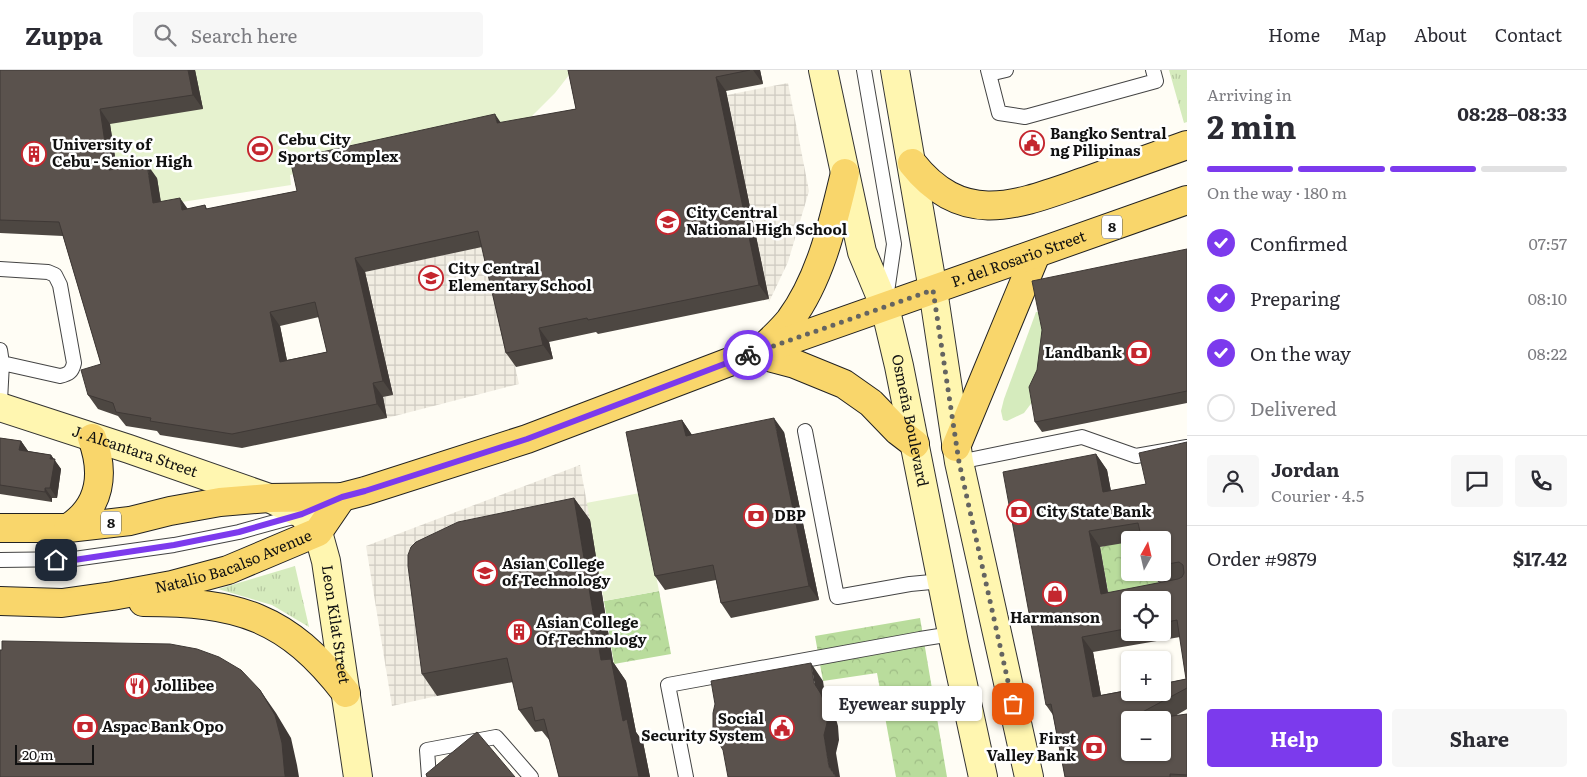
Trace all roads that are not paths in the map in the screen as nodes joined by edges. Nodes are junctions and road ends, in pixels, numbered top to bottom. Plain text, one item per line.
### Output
1 (823, 70) edge
2 (864, 70) edge
3 (895, 70) edge
4 (1006, 70) edge
5 (1153, 70) edge
6 (989, 72) edge
7 (1187, 145) edge
8 (912, 163) junction
9 (844, 173) junction
10 (1186, 204) edge
11 (1036, 254) junction
12 (0, 269) edge
13 (933, 290) junction
14 (885, 307) junction
15 (757, 352) junction
16 (1, 356) edge
17 (0, 401) edge
18 (0, 407) edge
19 (805, 431) dead end
20 (92, 438) junction
21 (915, 444) junction
22 (1187, 447) edge
23 (957, 455) junction
24 (342, 497) junction
25 (269, 498) junction
26 (310, 523) junction
27 (0, 528) edge
28 (68, 528) junction
29 (0, 560) edge
30 (942, 580) junction
31 (0, 601) edge
32 (62, 603) junction
33 (952, 634) junction
34 (346, 693) junction
35 (358, 777) edge
36 (429, 777) edge
37 (531, 777) edge
38 (686, 777) edge
39 (983, 777) edge
40 (1029, 777) edge

1 - 9 main road, Osmeña Boulevard
2 - 14 lane
3 - 8 main road
4 - 6 lane
5 - 6 lane
7 - 8 main road
8 - 13 main road
9 - 14 main road, Osmeña Boulevard
9 - 15 main road
10 - 11 main road, P. del Rosario Street / 8
11 - 13 main road, P. del Rosario Street / 8
11 - 23 main road
12 - 16 lane
13 - 14 main road, P. del Rosario Street / 8
13 - 23 main road
14 - 15 main road, P. del Rosario Street / 8
14 - 21 main road, Osmeña Boulevard
15 - 21 main road
15 - 24 main road, P. del Rosario Street / 8
16 - 17 lane
18 - 20 main road, J. Alcantara Street
19 - 30 lane
20 - 25 main road, J. Alcantara Street
20 - 28 main road
21 - 30 main road, Osmeña Boulevard
22 - 23 lane
23 - 40 main road
24 - 25 main road, 8
24 - 26 main road, Natalio Bacalso Avenue
25 - 26 main road
25 - 28 main road, 8
26 - 29 lane
26 - 32 main road, Natalio Bacalso Avenue
26 - 34 main road, Leon Kilat Street
27 - 28 main road, 8
30 - 33 main road, Osmeña Boulevard
31 - 32 main road, Natalio Bacalso Avenue
32 - 34 main road
33 - 38 lane
33 - 39 main road, Osmeña Boulevard
34 - 35 main road, Leon Kilat Street
36 - 37 lane

